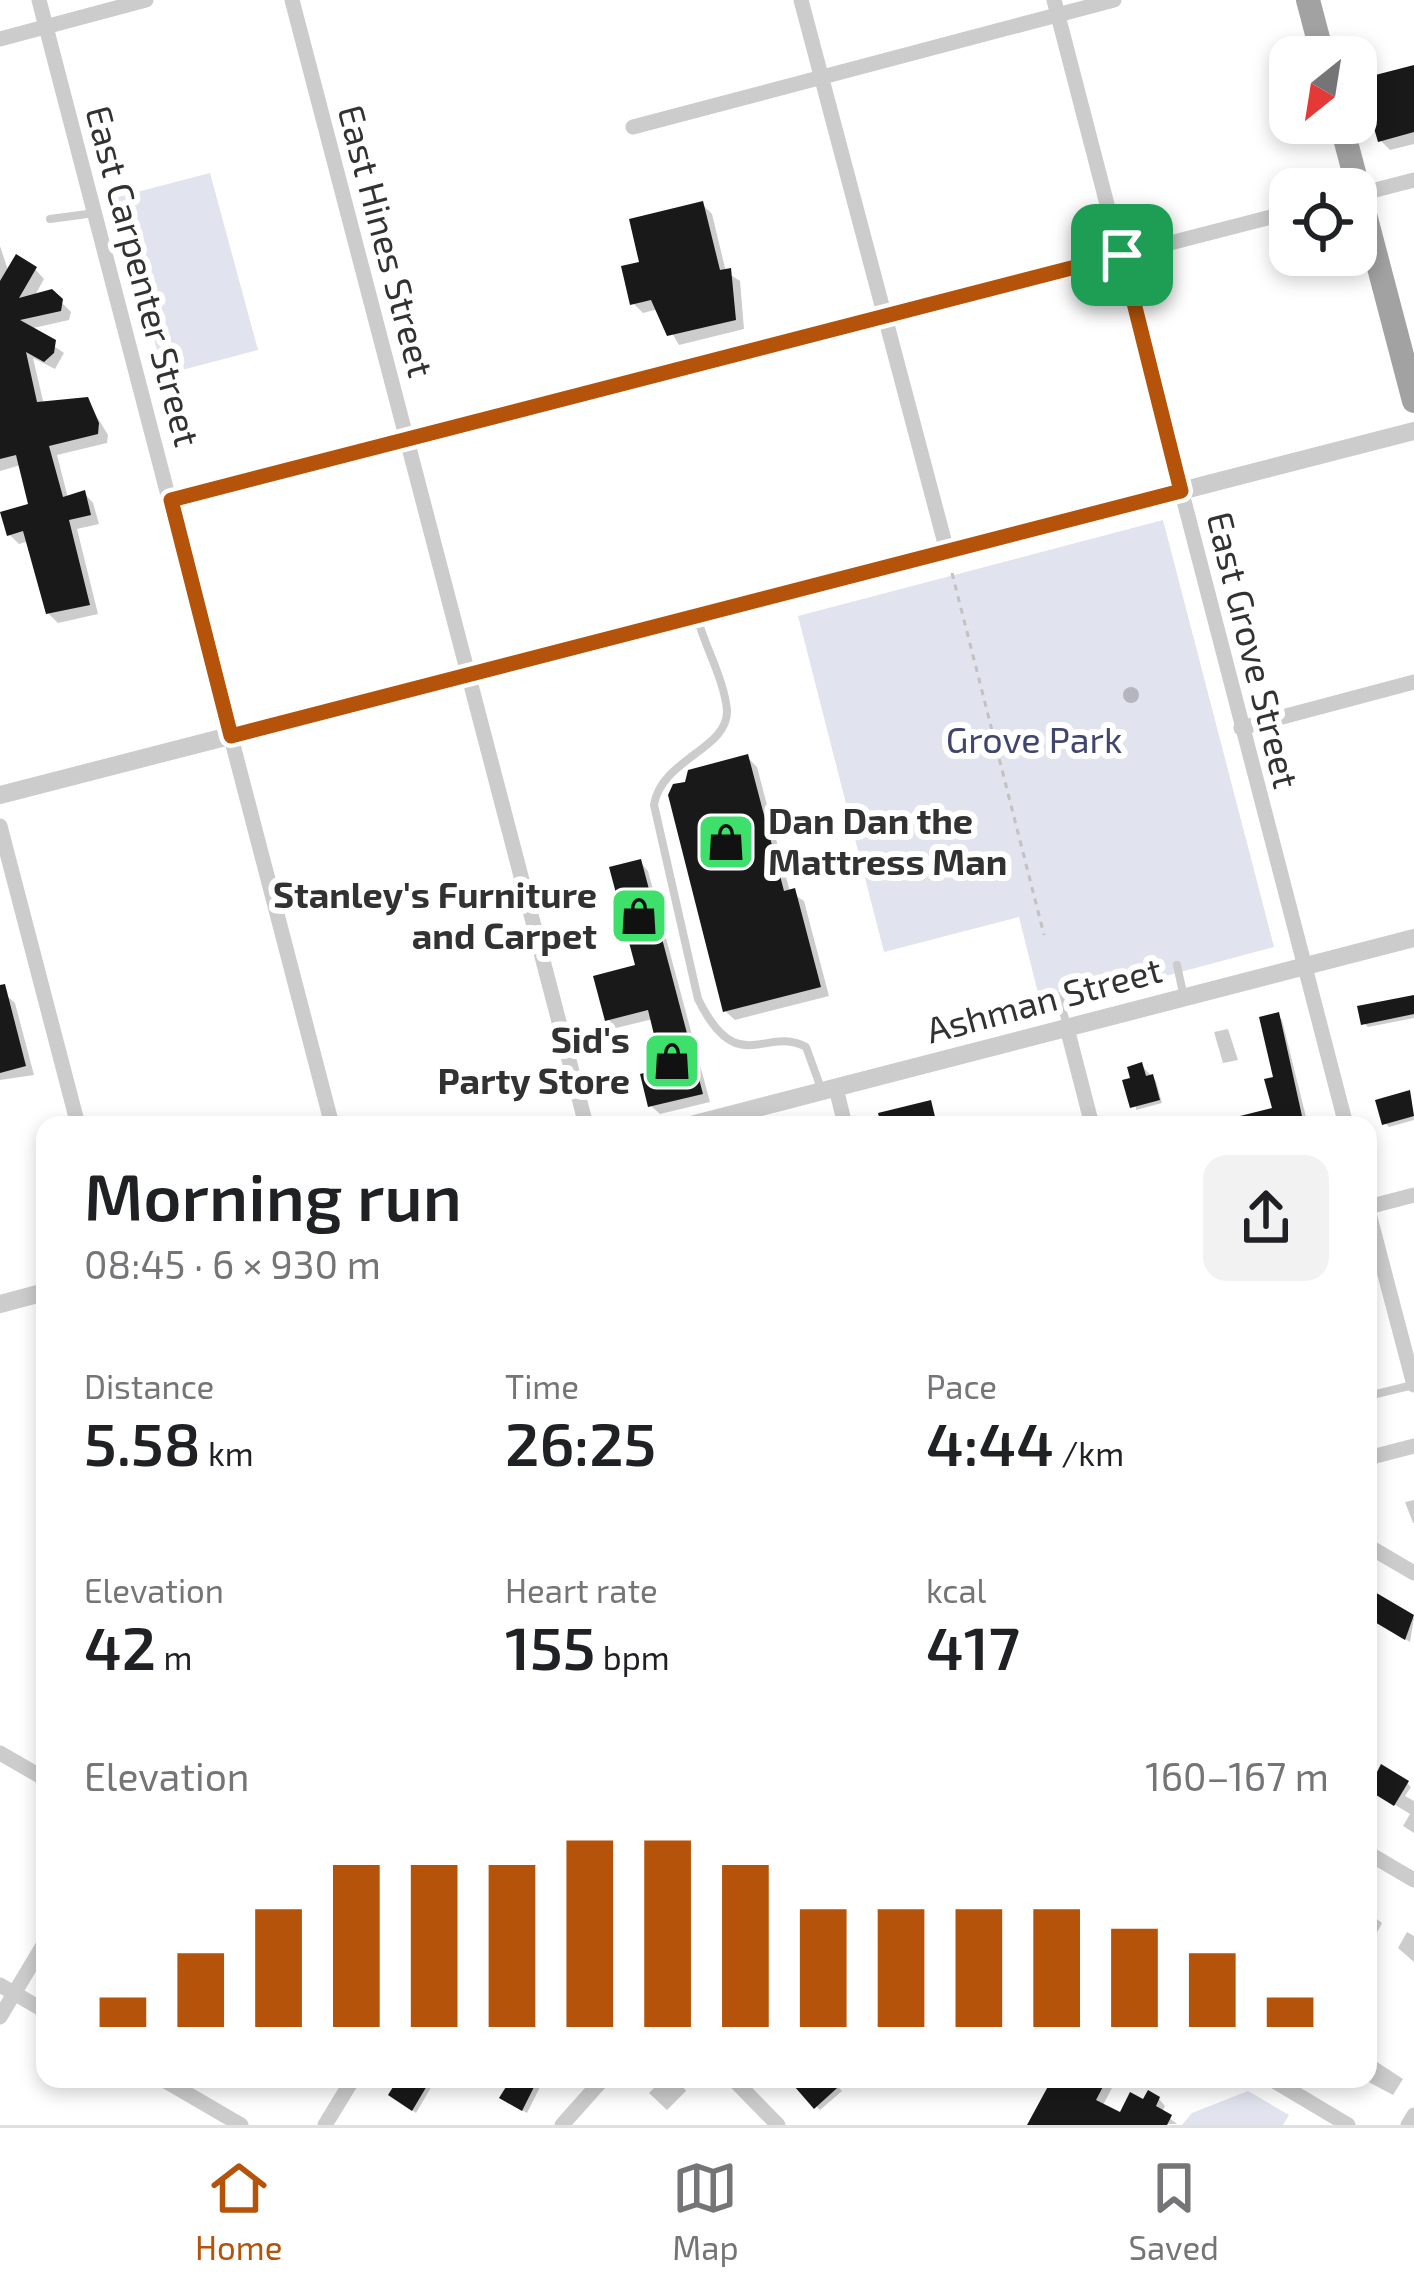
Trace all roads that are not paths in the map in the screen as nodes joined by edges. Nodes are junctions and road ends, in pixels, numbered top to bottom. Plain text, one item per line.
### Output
1 (39, 0) edge
2 (146, 0) edge
3 (292, 0) edge
4 (800, 0) edge
5 (1114, 0) edge
6 (1308, 0) edge
7 (1056, 7) edge
8 (46, 26) junction
9 (1317, 36) edge
10 (0, 39) edge
11 (821, 78) junction
12 (633, 127) dead end
13 (1414, 180) edge
14 (1377, 190) edge
15 (96, 213) junction
16 (1269, 217) edge
17 (50, 219) dead end
18 (1122, 255) junction
19 (1377, 265) edge
20 (882, 317) junction
21 (1414, 401) edge
22 (1414, 431) edge
23 (407, 440) junction
24 (1181, 491) junction
25 (171, 500) junction
26 (947, 551) junction
27 (697, 616) junction
28 (469, 674) junction
29 (1414, 682) edge
30 (1241, 728) junction
31 (231, 736) junction
32 (0, 795) edge
33 (0, 826) edge
34 (1414, 938) edge
35 (1178, 965) dead end
36 (1304, 967) junction
37 (1059, 996) dead end
38 (1184, 998) junction
39 (1067, 1028) junction
40 (829, 1089) junction
41 (76, 1116) edge
42 (330, 1116) edge
43 (584, 1116) edge
44 (726, 1116) edge
45 (841, 1116) edge
46 (1090, 1116) edge
47 (1344, 1116) edge
48 (1414, 1195) edge
49 (1377, 1205) edge
50 (1377, 1243) edge
51 (36, 1294) edge
52 (0, 1304) edge
53 (1414, 1385) edge
54 (1377, 1394) edge
55 (1414, 1447) edge
56 (1377, 1456) edge
57 (1377, 1551) edge
58 (1414, 1573) edge
59 (0, 1753) edge
60 (36, 1774) edge
61 (1377, 1858) edge
62 (1414, 1880) edge
63 (36, 1953) edge
64 (7, 1989) edge
65 (36, 2006) edge
66 (0, 2018) edge
67 (177, 2088) edge
68 (348, 2088) edge
69 (596, 2088) edge
70 (742, 2088) edge
71 (1286, 2088) edge
72 (1414, 2115) edge
73 (241, 2125) edge
74 (325, 2125) edge
75 (562, 2125) edge
76 (778, 2125) edge
77 (1348, 2125) edge
78 (1408, 2125) edge

1 - 8 street, East Carpenter Street
2 - 8 street
3 - 23 street, East Hines Street
4 - 11 street
5 - 7 street
6 - 9 highway
7 - 11 street
7 - 18 street, East Grove Street
8 - 10 street
8 - 15 street, East Carpenter Street
11 - 12 street
11 - 20 street
13 - 14 street
15 - 17 lane
15 - 25 street, East Carpenter Street
16 - 18 street
18 - 20 street
18 - 24 street, East Grove Street
19 - 21 highway
20 - 23 street
20 - 26 street
22 - 24 street
23 - 25 street
23 - 28 street, East Hines Street
24 - 26 street
24 - 30 street, East Grove Street
25 - 31 street, East Carpenter Street
26 - 27 street
27 - 28 street
27 - 40 lane
28 - 31 street
28 - 43 street, East Hines Street
29 - 30 street
30 - 36 street, East Grove Street
31 - 32 street
31 - 42 street, East Carpenter Street
33 - 41 street
34 - 36 street, Ashman Street
35 - 38 lane
36 - 38 street, Ashman Street
36 - 47 street, East Grove Street
37 - 39 lane
38 - 39 street, Ashman Street
39 - 40 street, Ashman Street
39 - 46 street
40 - 44 street, Ashman Street
40 - 45 street
48 - 49 street
50 - 53 street
51 - 52 street
53 - 54 lane
55 - 56 street
57 - 58 street
59 - 60 street
61 - 62 street
63 - 64 street
64 - 65 street
64 - 66 street
67 - 73 street
68 - 74 street
69 - 75 street
70 - 76 street
71 - 77 street
72 - 78 street

